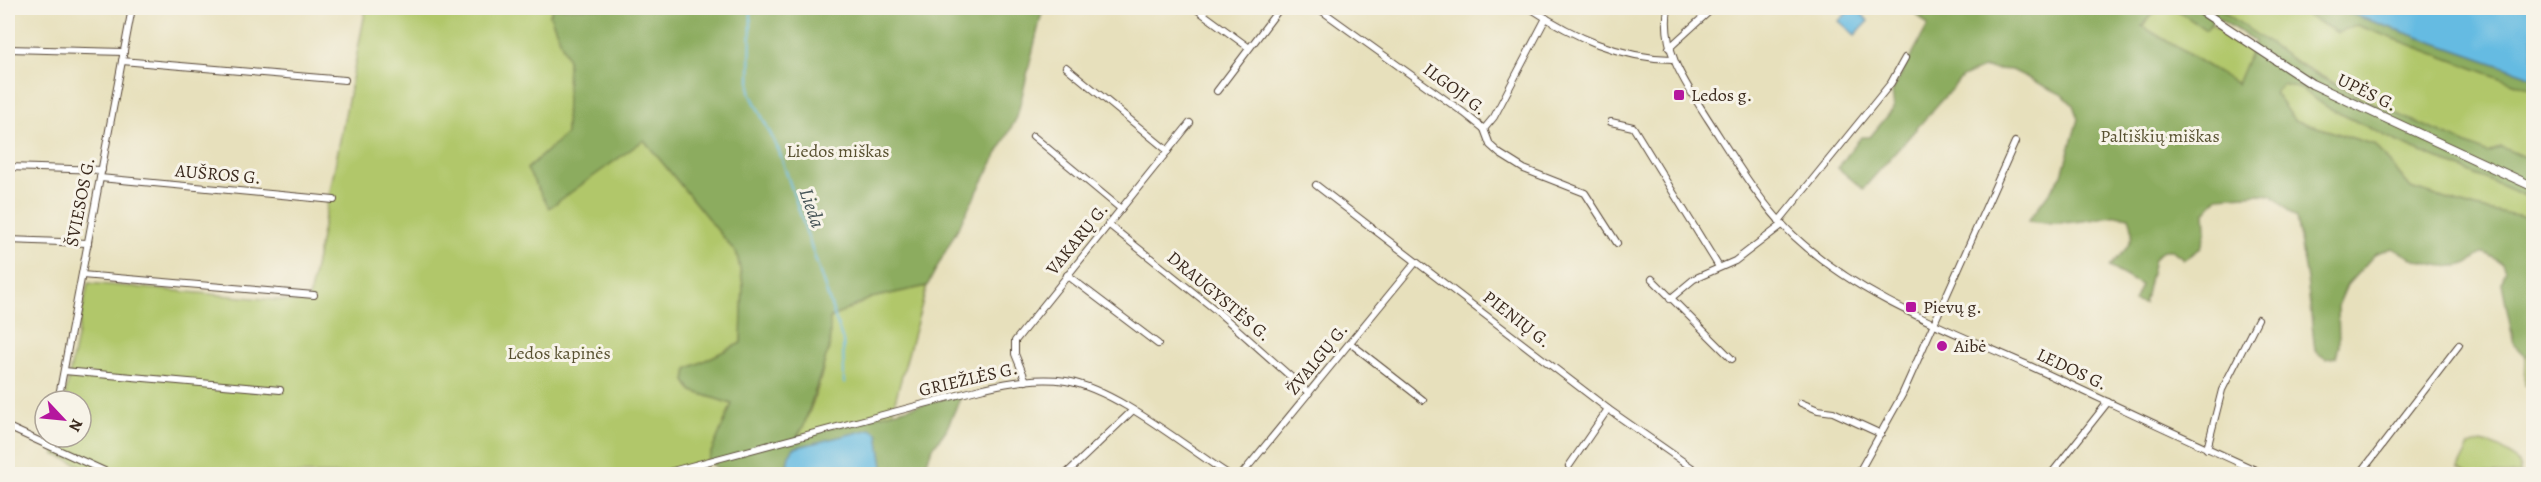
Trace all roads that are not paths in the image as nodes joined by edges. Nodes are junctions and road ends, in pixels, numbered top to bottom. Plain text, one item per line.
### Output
1 (132, 8) edge
2 (1195, 8) edge
3 (1280, 8) edge
4 (1318, 8) edge
5 (1530, 8) edge
6 (1668, 8) edge
7 (1713, 8) edge
8 (2197, 8) edge
9 (1546, 18) junction
10 (1248, 47) junction
11 (1669, 48) junction
12 (8, 49) edge
13 (124, 52) junction
14 (1905, 58) dead end
15 (1672, 59) junction
16 (122, 61) junction
17 (1066, 67) dead end
18 (345, 80) dead end
19 (1217, 91) dead end
20 (1611, 122) dead end
21 (1190, 123) dead end
22 (1484, 129) junction
23 (1033, 136) dead end
24 (2015, 142) dead end
25 (1168, 151) junction
26 (8, 167) edge
27 (102, 170) junction
28 (100, 178) junction
29 (1316, 185) dead end
30 (2534, 187) edge
31 (334, 200) dead end
32 (1121, 209) junction
33 (1781, 223) junction
34 (1108, 224) junction
35 (8, 240) edge
36 (88, 243) junction
37 (1617, 243) dead end
38 (1416, 262) junction
39 (1719, 267) junction
40 (82, 275) junction
41 (1067, 275) junction
42 (1652, 279) dead end
43 (314, 295) dead end
44 (1670, 299) junction
45 (2258, 319) dead end
46 (1933, 323) junction
47 (1350, 343) junction
48 (1158, 344) dead end
49 (2459, 345) dead end
50 (1732, 359) dead end
51 (64, 371) junction
52 (1026, 381) junction
53 (60, 389) edge
54 (279, 390) dead end
55 (1309, 393) junction
56 (1423, 400) dead end
57 (2108, 402) junction
58 (1801, 403) dead end
59 (1608, 408) junction
60 (1132, 411) junction
61 (8, 427) edge
62 (1881, 434) junction
63 (33, 438) edge
64 (57, 449) edge
65 (2207, 449) junction
66 (1569, 466) dead end
67 (111, 474) edge
68 (661, 474) edge
69 (1066, 474) edge
70 (1228, 474) edge
71 (1242, 474) edge
72 (1701, 474) edge
73 (1858, 474) edge
74 (2051, 474) edge
75 (2264, 474) edge
76 (2360, 474) edge

1 - 13 street, ŠVIESOS G.
2 - 10 street
3 - 10 street
4 - 22 street, ILGOJI G.
5 - 9 street
6 - 11 street, LEDOS G.
7 - 11 street
8 - 30 main road, UPĖS G.
9 - 15 street
9 - 22 street
10 - 19 street
11 - 15 street, LEDOS G.
12 - 13 street
13 - 16 street, ŠVIESOS G.
14 - 33 street
15 - 33 street, LEDOS G.
16 - 18 street
16 - 27 street, ŠVIESOS G.
17 - 25 street
20 - 39 street
21 - 25 street, VAKARŲ G.
22 - 37 street, ILGOJI G.
23 - 32 street
24 - 46 street
25 - 32 street, VAKARŲ G.
26 - 27 street
27 - 28 street, ŠVIESOS G.
28 - 31 street, AUŠROS G.
28 - 36 street, ŠVIESOS G.
29 - 38 street, PIENIŲ G.
32 - 34 street, VAKARŲ G.
33 - 39 street
33 - 46 street, LEDOS G.
34 - 41 street, VAKARŲ G.
34 - 55 street, DRAUGYSTĖS G.
35 - 36 street
36 - 40 street, ŠVIESOS G.
38 - 47 street, ŽVALGŲ G.
38 - 59 street, PIENIŲ G.
39 - 44 street
40 - 43 street
40 - 51 street, ŠVIESOS G.
41 - 48 street
41 - 52 street, VAKARŲ G.
42 - 44 street
44 - 50 street
45 - 65 street
46 - 57 street, LEDOS G.
46 - 62 street
47 - 55 street, ŽVALGŲ G.
47 - 56 street
49 - 76 street
51 - 53 street, ŠVIESOS G.
51 - 54 street
52 - 60 street, GRIEŽLĖS G.
52 - 68 street, GRIEŽLĖS G.
55 - 71 street, ŽVALGŲ G.
57 - 65 street, LEDOS G.
57 - 74 street
58 - 62 street
59 - 66 street
59 - 72 street, PIENIŲ G.
60 - 69 street
60 - 70 street, GRIEŽLĖS G.
61 - 63 street
62 - 73 street
64 - 67 street
65 - 75 street, LEDOS G.

